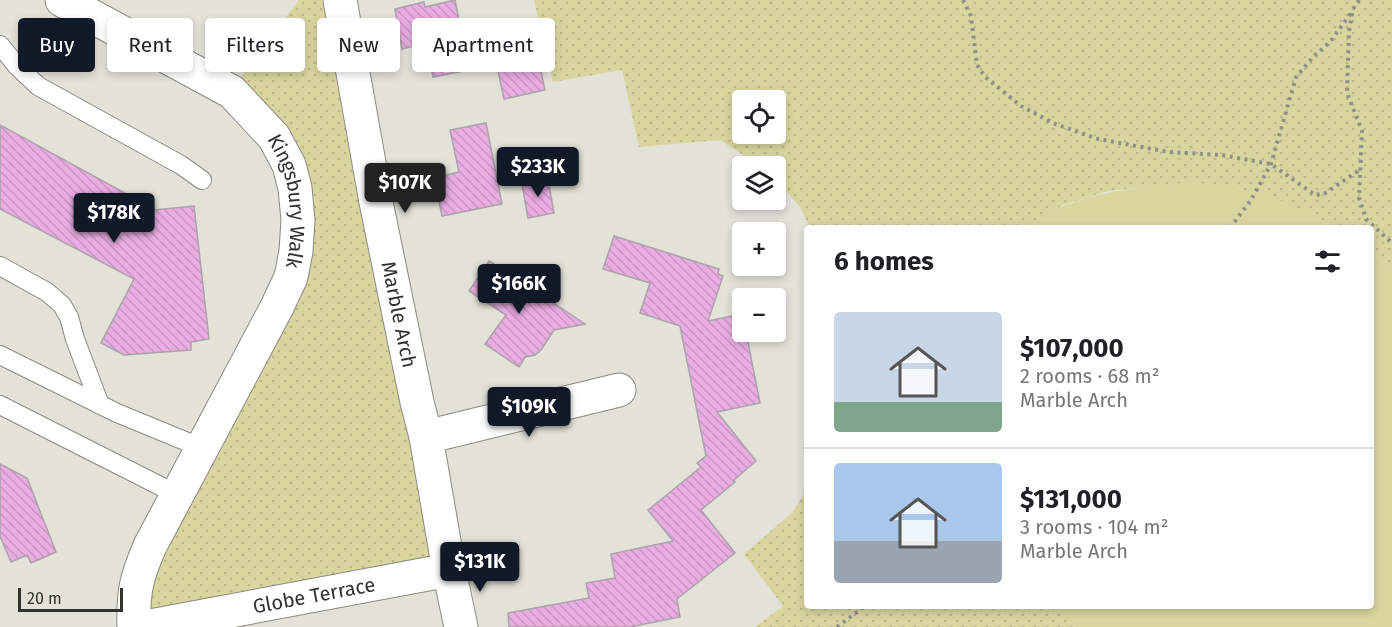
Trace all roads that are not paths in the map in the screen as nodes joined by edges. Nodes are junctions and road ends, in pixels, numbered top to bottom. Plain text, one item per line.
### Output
1 (62, 0) edge
2 (340, 0) edge
3 (0, 45) edge
4 (202, 180) dead end
5 (0, 266) edge
6 (0, 355) edge
7 (619, 390) dead end
8 (0, 405) edge
9 (100, 405) junction
10 (426, 437) junction
11 (202, 448) junction
12 (178, 495) junction
13 (449, 570) junction
14 (134, 627) edge
15 (145, 627) edge
16 (462, 627) edge

1 - 11 street, Kingsbury Walk
2 - 10 street, Marble Arch
3 - 4 lane
5 - 9 lane
6 - 9 lane
7 - 10 street
8 - 12 lane
9 - 11 lane
10 - 13 street, Marble Arch
11 - 12 street, Kingsbury Walk
12 - 14 street, Kingsbury Walk
13 - 15 street, Globe Terrace
13 - 16 street, Marble Arch

